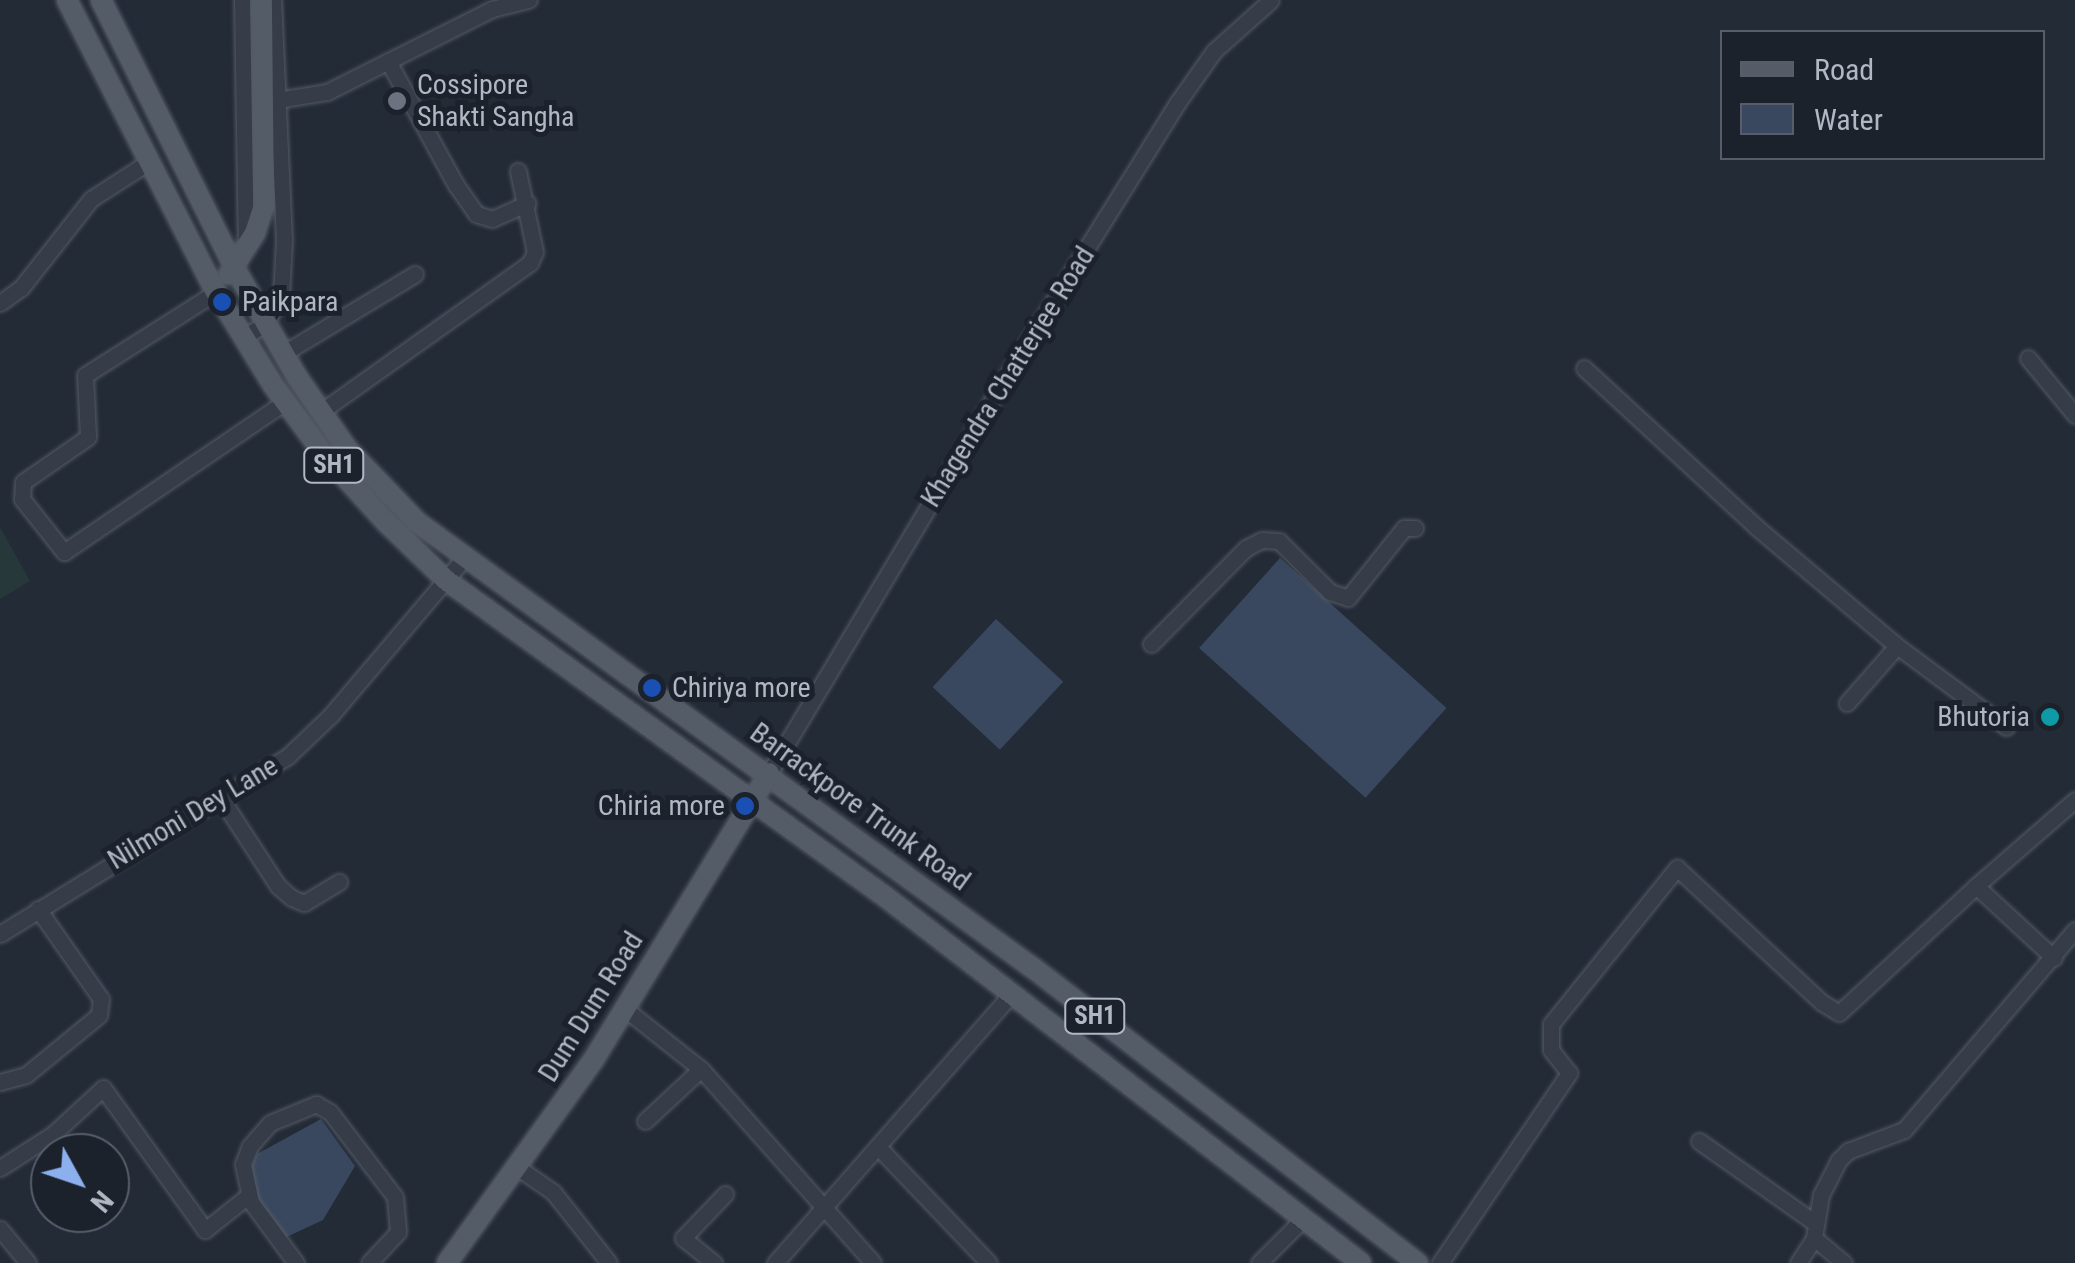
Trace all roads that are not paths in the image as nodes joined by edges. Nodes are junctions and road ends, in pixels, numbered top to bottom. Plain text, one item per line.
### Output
1 (67, 0) edge
2 (101, 0) edge
3 (242, 0) edge
4 (262, 0) edge
5 (272, 0) edge
6 (529, 0) edge
7 (1271, 0) edge
8 (388, 61) junction
9 (277, 100) junction
10 (150, 161) junction
11 (518, 170) dead end
12 (528, 203) junction
13 (246, 248) junction
14 (234, 267) junction
15 (415, 274) dead end
16 (216, 292) junction
17 (0, 303) edge
18 (266, 324) junction
19 (244, 337) junction
20 (284, 353) junction
21 (2028, 358) dead end
22 (1584, 368) dead end
23 (286, 402) junction
24 (319, 413) junction
25 (2075, 415) edge
26 (1415, 528) dead end
27 (465, 557) junction
28 (446, 580) junction
29 (1150, 644) dead end
30 (1897, 646) junction
31 (1847, 703) dead end
32 (2006, 727) dead end
33 (768, 773) junction
34 (222, 800) junction
35 (2075, 800) edge
36 (750, 802) junction
37 (339, 882) dead end
38 (1976, 886) junction
39 (38, 909) junction
40 (3, 927) edge
41 (2075, 930) edge
42 (2054, 958) junction
43 (1013, 992) junction
44 (624, 1008) junction
45 (701, 1069) junction
46 (0, 1082) edge
47 (645, 1121) dead end
48 (1257, 1140) junction
49 (1700, 1140) dead end
50 (879, 1148) junction
51 (516, 1167) junction
52 (0, 1168) edge
53 (1234, 1168) junction
54 (249, 1194) junction
55 (725, 1194) dead end
56 (823, 1206) junction
57 (1302, 1220) junction
58 (0, 1229) edge
59 (1814, 1230) junction
60 (28, 1263) edge
61 (296, 1263) edge
62 (369, 1263) edge
63 (447, 1263) edge
64 (609, 1263) edge
65 (714, 1263) edge
66 (775, 1263) edge
67 (873, 1263) edge
68 (989, 1263) edge
69 (1260, 1263) edge
70 (1361, 1263) edge
71 (1418, 1263) edge
72 (1440, 1263) edge
73 (1798, 1263) edge
74 (1844, 1263) edge

1 - 10 main road, Barrackpore Trunk Road / SH1
2 - 14 main road, Barrackpore Trunk Road / SH1
3 - 13 street
4 - 13 main road
5 - 9 street
6 - 8 street
7 - 33 street, Khagendra Chatterjee Road
8 - 9 street
8 - 12 street
9 - 18 street
10 - 16 main road, Barrackpore Trunk Road / SH1
10 - 17 street
11 - 12 street
12 - 24 street
13 - 14 main road
14 - 16 main road
14 - 18 main road, Barrackpore Trunk Road / SH1
15 - 20 street
16 - 19 main road, Barrackpore Trunk Road / SH1
16 - 23 street
18 - 19 street
18 - 20 main road, Barrackpore Trunk Road / SH1
19 - 23 main road, Barrackpore Trunk Road / SH1
20 - 24 main road, Barrackpore Trunk Road / SH1
21 - 25 street
22 - 30 street
23 - 28 main road, Barrackpore Trunk Road / SH1
24 - 27 main road, Barrackpore Trunk Road / SH1
26 - 29 street
27 - 28 street, Nilmoni Dey Lane
27 - 33 main road, Barrackpore Trunk Road / SH1
28 - 34 street, Nilmoni Dey Lane
28 - 36 main road, Barrackpore Trunk Road / SH1
30 - 31 street
30 - 32 street
33 - 36 main road, Dum Dum Road
33 - 48 main road, Barrackpore Trunk Road / SH1
34 - 37 street
34 - 39 street, Nilmoni Dey Lane
35 - 38 street
36 - 43 main road, Barrackpore Trunk Road / SH1
36 - 44 main road, Dum Dum Road
38 - 42 street
38 - 72 street
39 - 40 street, Nilmoni Dey Lane
39 - 46 street
41 - 42 street
42 - 59 street
43 - 50 street
43 - 53 main road, Barrackpore Trunk Road / SH1
44 - 45 street
44 - 51 main road, Dum Dum Road
45 - 47 street
45 - 56 street
48 - 53 main road
48 - 71 main road, Barrackpore Trunk Road / SH1
49 - 59 street
50 - 56 street
50 - 68 street
51 - 63 main road, Dum Dum Road
51 - 64 street
52 - 54 street
53 - 57 main road, Barrackpore Trunk Road / SH1
54 - 61 street
54 - 62 street
55 - 65 street
56 - 66 street
56 - 67 street
57 - 69 street
57 - 70 main road, Barrackpore Trunk Road / SH1
58 - 60 street
59 - 73 street
59 - 74 street

